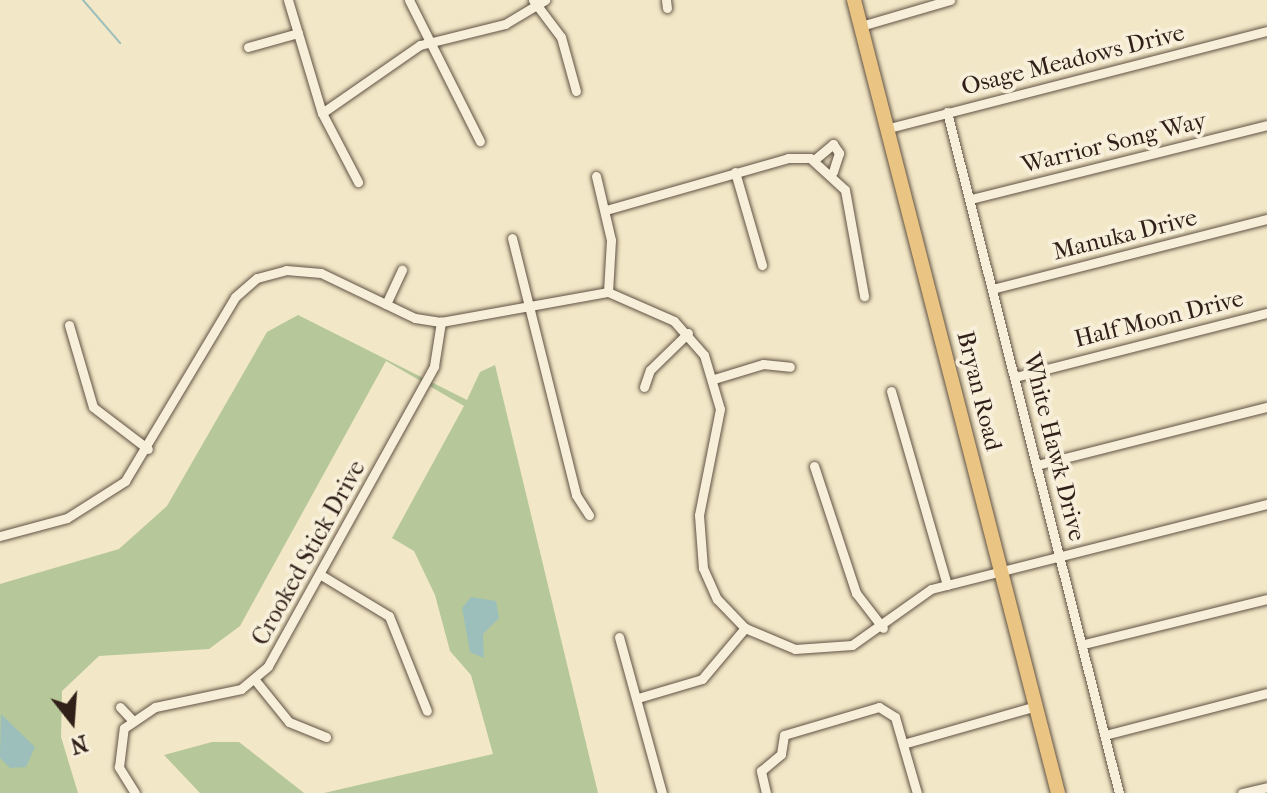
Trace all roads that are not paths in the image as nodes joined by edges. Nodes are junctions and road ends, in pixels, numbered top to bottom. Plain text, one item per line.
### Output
1 (288, 0) edge
2 (409, 0) edge
3 (854, 0) edge
4 (950, 0) edge
5 (539, 2) edge
6 (861, 26) junction
7 (1267, 31) edge
8 (298, 33) junction
9 (433, 41) junction
10 (248, 47) dead end
11 (576, 91) dead end
12 (947, 112) junction
13 (322, 113) junction
14 (1267, 125) edge
15 (889, 128) junction
16 (480, 141) dead end
17 (814, 160) junction
18 (735, 172) junction
19 (833, 172) junction
20 (596, 176) dead end
21 (358, 182) dead end
22 (971, 199) junction
23 (606, 210) junction
24 (1267, 219) edge
25 (512, 238) dead end
26 (762, 265) dead end
27 (402, 269) dead end
28 (992, 289) junction
29 (608, 292) junction
30 (864, 296) dead end
31 (386, 304) junction
32 (525, 307) junction
33 (1267, 313) edge
34 (441, 322) junction
35 (69, 325) dead end
36 (688, 333) junction
37 (790, 367) dead end
38 (1015, 377) junction
39 (714, 379) junction
40 (644, 387) dead end
41 (891, 391) dead end
42 (1267, 407) edge
43 (148, 449) junction
44 (1037, 465) junction
45 (814, 466) dead end
46 (1267, 504) edge
47 (589, 515) dead end
48 (0, 536) edge
49 (1061, 556) junction
50 (1002, 571) junction
51 (321, 575) junction
52 (947, 585) junction
53 (1267, 599) edge
54 (745, 628) junction
55 (883, 628) junction
56 (619, 637) dead end
57 (1084, 644) junction
58 (255, 680) junction
59 (1267, 693) edge
60 (638, 698) junction
61 (1036, 706) junction
62 (120, 707) dead end
63 (427, 711) dead end
64 (132, 720) junction
65 (1105, 735) junction
66 (326, 737) dead end
67 (903, 744) junction
68 (1267, 787) edge
69 (135, 793) edge
70 (662, 793) edge
71 (766, 793) edge
72 (917, 793) edge
73 (1058, 793) edge
74 (1119, 793) edge
75 (1242, 793) edge

1 - 8 street
2 - 9 street
3 - 6 main road, Bryan Road
4 - 6 street
5 - 9 street
5 - 11 street
6 - 15 main road, Bryan Road
7 - 12 street, Osage Meadows Drive
8 - 10 street
8 - 13 street
9 - 13 street
9 - 16 street
12 - 15 street, Osage Meadows Drive
12 - 22 street, White Hawk Drive
13 - 21 street
14 - 22 street, Warrior Song Way
15 - 50 main road, Bryan Road
17 - 18 street
17 - 19 street
17 - 19 street
18 - 23 street
18 - 26 street
19 - 30 street
20 - 23 street
22 - 28 street, White Hawk Drive
23 - 29 street
24 - 28 street, Manuka Drive
25 - 32 street
27 - 31 street
28 - 38 street, White Hawk Drive
29 - 32 street
29 - 36 street
31 - 34 street
31 - 43 street
32 - 34 street
32 - 47 street
33 - 38 street, Half Moon Drive
34 - 51 street, Crooked Stick Drive
35 - 43 street
36 - 39 street
36 - 40 street
37 - 39 street
38 - 44 street, White Hawk Drive
39 - 54 street
41 - 52 street
42 - 44 street
43 - 48 street
44 - 49 street, White Hawk Drive
45 - 55 street
46 - 49 street
49 - 50 street
49 - 57 street, White Hawk Drive
50 - 52 street
50 - 61 main road, Bryan Road
51 - 58 street, Crooked Stick Drive
51 - 63 street
52 - 55 street
53 - 57 street
54 - 55 street
54 - 60 street
56 - 60 street
57 - 65 street, White Hawk Drive
58 - 64 street, Crooked Stick Drive
58 - 66 street
59 - 65 street
60 - 70 street
61 - 67 street
61 - 73 main road, Bryan Road
62 - 64 street
64 - 69 street
65 - 74 street, White Hawk Drive
67 - 71 street
67 - 72 street
68 - 75 street

